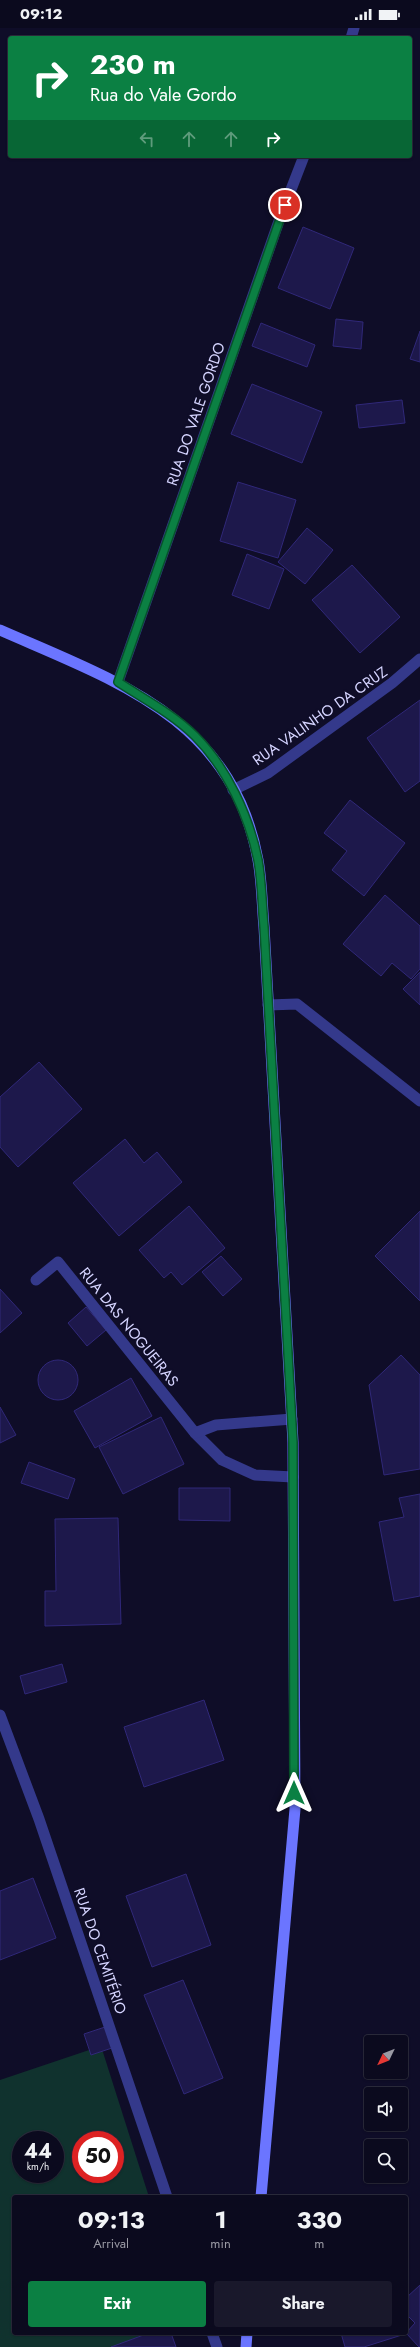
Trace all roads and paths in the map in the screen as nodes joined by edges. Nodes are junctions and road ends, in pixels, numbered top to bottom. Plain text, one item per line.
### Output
1 (303, 158) edge
2 (0, 630) edge
3 (420, 659) edge
4 (118, 682) junction
5 (232, 790) junction
6 (268, 1005) junction
7 (420, 1101) edge
8 (36, 1280) dead end
9 (292, 1419) junction
10 (195, 1433) junction
11 (293, 1477) junction
12 (0, 1715) edge
13 (166, 2195) edge
14 (261, 2195) edge
15 (213, 2335) edge
16 (248, 2335) edge
17 (217, 2347) edge
18 (246, 2347) edge

1 - 4 street, RUA DO VALE GORDO
2 - 4 main road
3 - 5 street, RUA VALINHO DA CRUZ
4 - 5 main road
5 - 6 main road
6 - 7 street
6 - 9 main road
8 - 10 street, RUA DAS NOGUEIRAS
9 - 10 street
9 - 11 main road
10 - 11 street, RUA DAS NOGUEIRAS
11 - 14 main road
12 - 13 street, RUA DO CEMITÉRIO
15 - 17 street
16 - 18 main road

